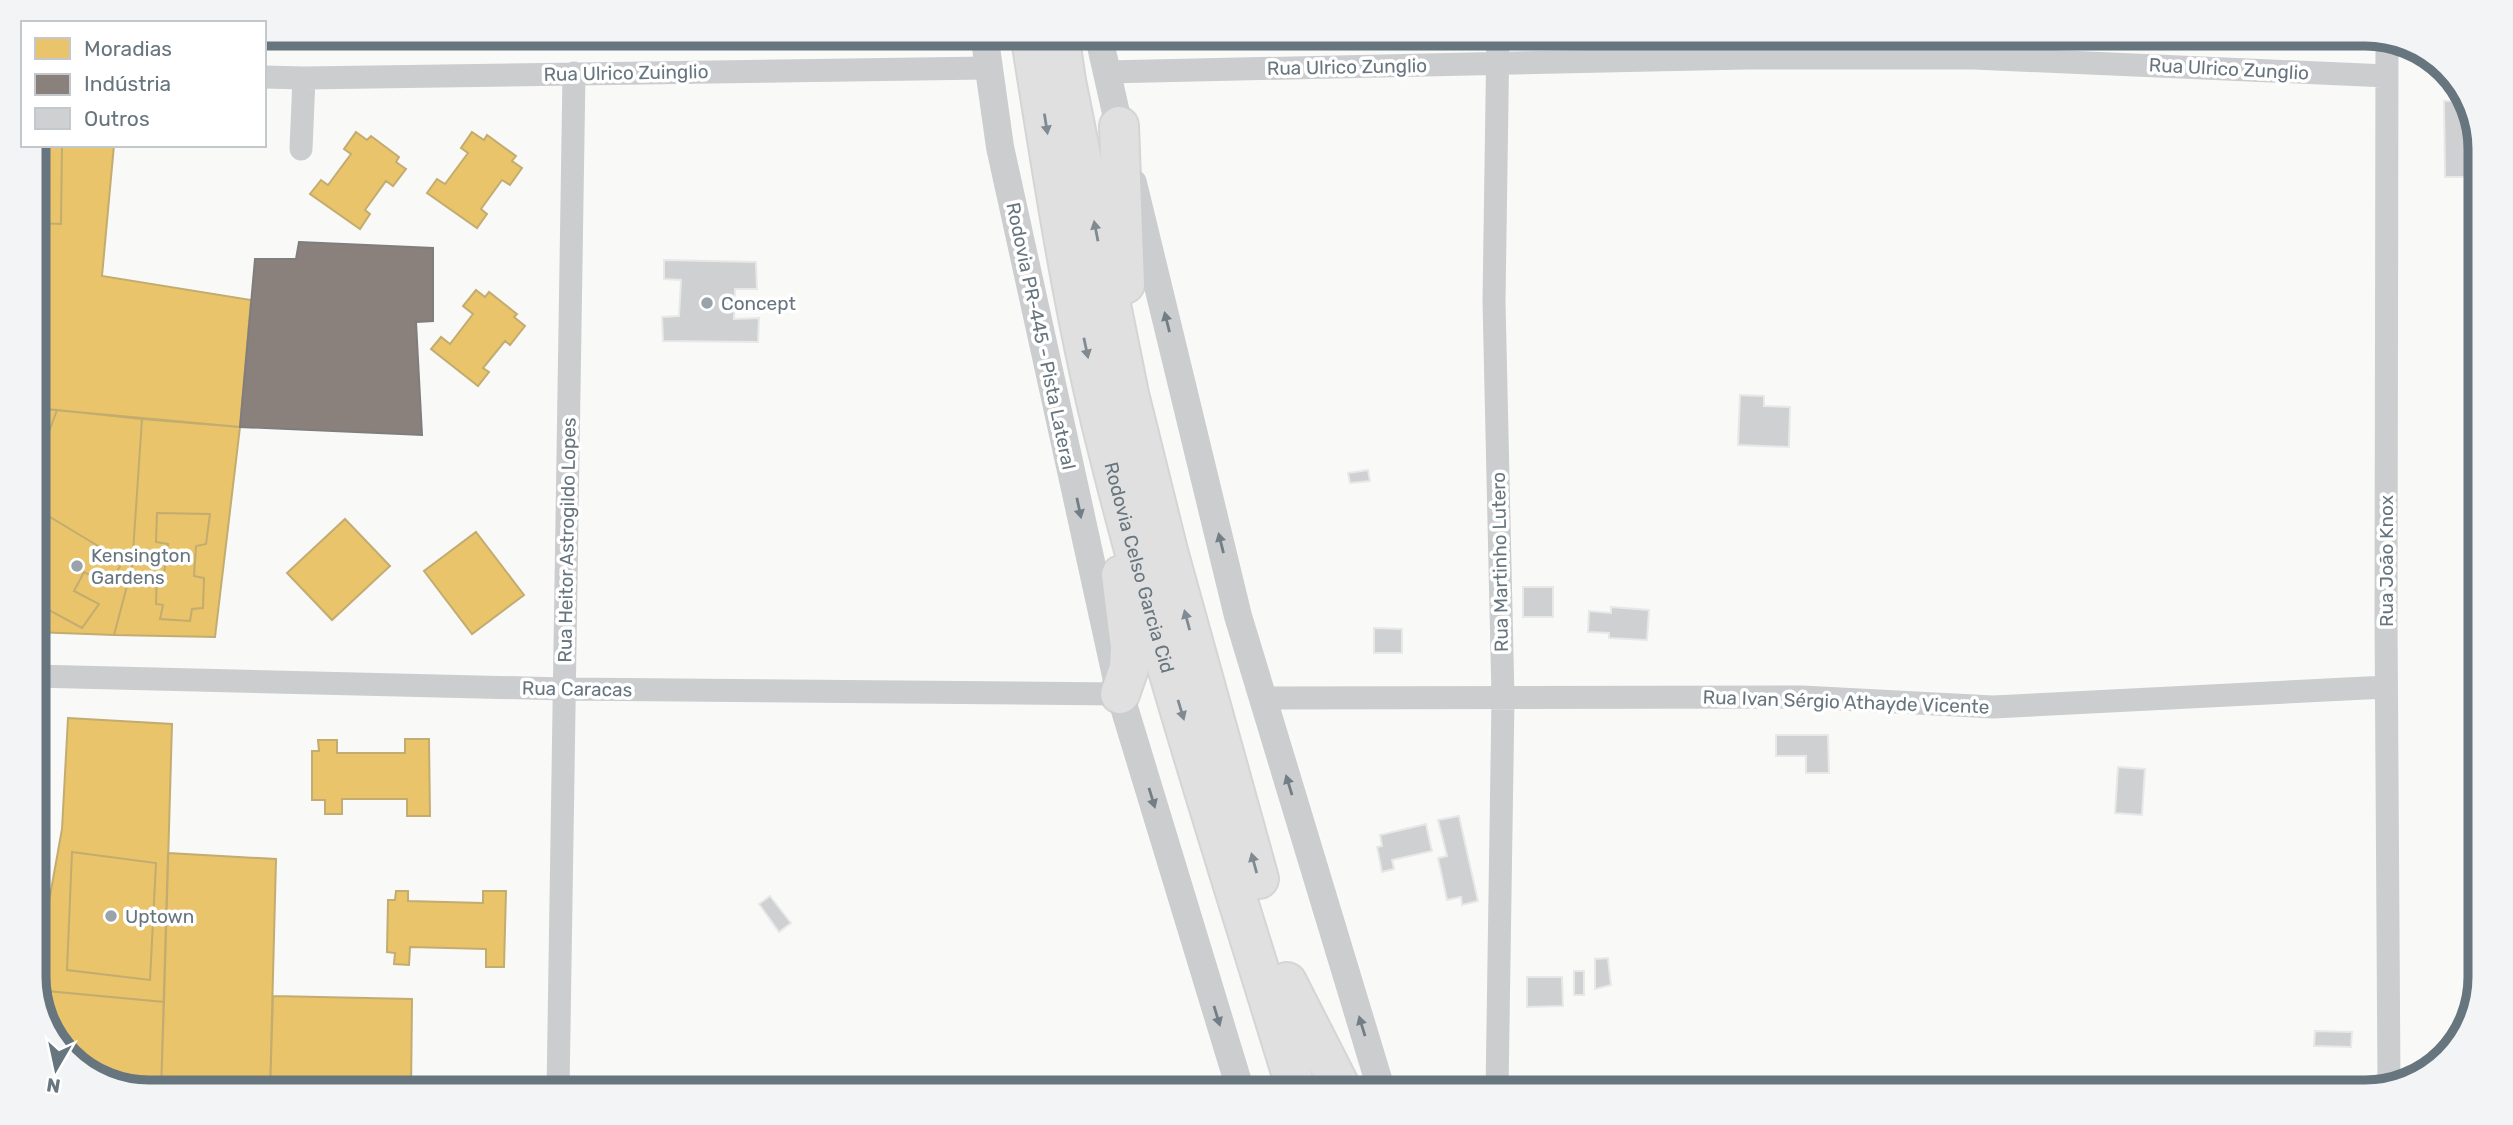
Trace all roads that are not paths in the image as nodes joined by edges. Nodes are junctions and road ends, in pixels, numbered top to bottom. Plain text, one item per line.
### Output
1 (985, 46) edge
2 (1030, 46) edge
3 (1062, 46) edge
4 (1101, 46) edge
5 (1498, 46) edge
6 (2388, 48) edge
7 (1496, 63) junction
8 (987, 68) junction
9 (1106, 72) junction
10 (574, 73) junction
11 (2387, 76) junction
12 (266, 77) edge
13 (304, 78) junction
14 (1119, 126) junction
15 (301, 149) dead end
16 (1129, 394) junction
17 (1101, 420) junction
18 (46, 676) edge
19 (2386, 687) junction
20 (565, 689) junction
21 (1120, 694) junction
22 (1263, 698) junction
23 (1503, 698) junction
24 (1287, 982) junction
25 (2389, 1076) edge
26 (558, 1080) edge
27 (1237, 1080) edge
28 (1293, 1080) edge
29 (1320, 1080) edge
30 (1337, 1080) edge
31 (1378, 1080) edge
32 (1497, 1080) edge

1 - 8 street, Rodovia PR-445 - Pista Lateral
2 -> 17 highway, Rodovia Celso Garcia Cid
16 -> 3 highway, Rodovia Celso Garcia Cid
4 - 9 street
5 - 7 street, Rua Martinho Lutero
6 - 11 street, Rua João Knox
7 - 9 street, Rua Ulrico Zunglio
7 - 11 street, Rua Ulrico Zunglio
7 - 23 street, Rua Martinho Lutero
8 - 10 street, Rua Ulrico Zuinglio
8 -> 21 street, Rodovia PR-445 - Pista Lateral
9 - 14 street
10 - 13 street, Rua Ulrico Zuinglio
10 - 20 street, Rua Heitor Astrogildo Lopes
11 - 19 street, Rua João Knox
12 - 13 street, Rua Ulrico Zuinglio
13 - 15 street
14 - 16 highway
22 -> 14 street
24 -> 16 highway, Rodovia Celso Garcia Cid
17 - 21 highway
17 -> 28 highway, Rodovia Celso Garcia Cid
18 - 20 street, Rua Caracas
19 - 23 street, Rua Ivan Sérgio Athayde Vicente
19 - 25 street, Rua João Knox
20 - 21 street, Rua Caracas
20 - 26 street, Rua Heitor Astrogildo Lopes
21 -> 27 street
22 - 23 street, Rua Ivan Sérgio Athayde Vicente
31 -> 22 street
23 - 32 street, Rua Martinho Lutero
24 - 29 highway, Rodovia Celso Garcia Cid
24 - 30 highway

